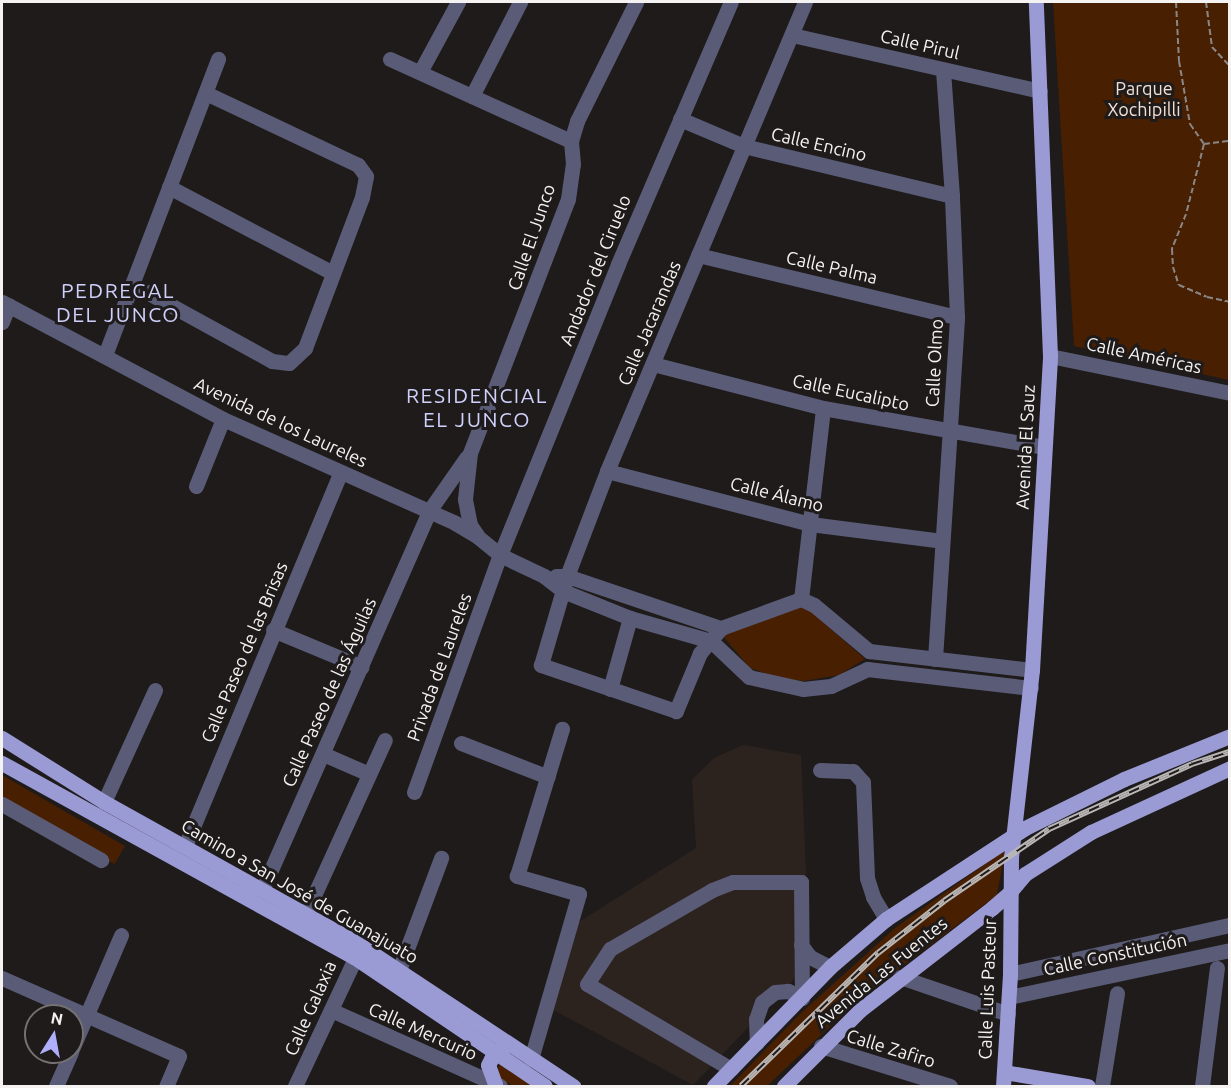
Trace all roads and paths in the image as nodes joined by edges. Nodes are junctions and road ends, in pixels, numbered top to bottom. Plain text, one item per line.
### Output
1 (458, 2) edge
2 (520, 2) edge
3 (636, 2) edge
4 (731, 2) edge
5 (805, 2) edge
6 (1036, 2) edge
7 (1176, 2) edge
8 (1206, 2) edge
9 (792, 35) junction
10 (218, 59) dead end
11 (390, 59) dead end
12 (1230, 66) edge
13 (943, 70) junction
14 (420, 72) junction
15 (1040, 91) junction
16 (206, 93) junction
17 (472, 96) junction
18 (680, 119) junction
19 (571, 141) junction
20 (1230, 141) edge
21 (1204, 144) junction
22 (744, 146) junction
23 (169, 187) junction
24 (952, 196) junction
25 (698, 255) junction
26 (333, 273) junction
27 (132, 284) junction
28 (1230, 302) edge
29 (5, 303) edge
30 (957, 317) junction
31 (2, 322) edge
32 (105, 355) junction
33 (1050, 356) junction
34 (653, 364) junction
35 (1230, 393) edge
36 (823, 408) junction
37 (223, 419) junction
38 (949, 431) junction
39 (1044, 447) junction
40 (470, 453) junction
41 (607, 471) junction
42 (340, 473) junction
43 (196, 486) dead end
44 (429, 511) junction
45 (810, 524) junction
46 (478, 537) junction
47 (942, 541) junction
48 (500, 555) junction
49 (565, 583) junction
50 (801, 599) junction
51 (630, 618) junction
52 (721, 628) junction
53 (273, 630) junction
54 (711, 641) junction
55 (934, 659) junction
56 (362, 668) junction
57 (1032, 669) junction
58 (1031, 688) junction
59 (610, 689) junction
60 (155, 690) dead end
61 (562, 729) dead end
62 (1230, 736) edge
63 (2, 738) edge
64 (385, 740) dead end
65 (461, 743) dead end
66 (323, 754) junction
67 (2, 763) edge
68 (1230, 768) edge
69 (820, 770) dead end
70 (369, 774) junction
71 (548, 777) junction
72 (414, 792) dead end
73 (104, 802) junction
74 (2, 804) edge
75 (84, 810) junction
76 (1013, 836) junction
77 (185, 846) junction
78 (441, 858) dead end
79 (101, 860) dead end
80 (263, 888) junction
81 (1009, 893) junction
82 (306, 913) junction
83 (886, 919) junction
84 (1230, 925) edge
85 (121, 935) dead end
86 (801, 945) junction
87 (1230, 950) edge
88 (358, 952) junction
89 (830, 967) junction
90 (1216, 968) dead end
91 (399, 970) junction
92 (1011, 974) junction
93 (900, 977) junction
94 (2, 978) edge
95 (1117, 993) dead end
96 (1009, 997) junction
97 (802, 998) junction
98 (331, 1010) junction
99 (1008, 1014) junction
100 (86, 1015) junction
101 (84, 1020) edge
102 (757, 1043) junction
103 (821, 1046) junction
104 (503, 1048) junction
105 (531, 1059) junction
106 (65, 1064) edge
107 (731, 1069) junction
108 (1003, 1079) edge
109 (497, 1085) edge
110 (56, 1086) edge
111 (166, 1086) edge
112 (295, 1086) edge
113 (545, 1086) edge
114 (573, 1086) edge
115 (714, 1086) edge
116 (784, 1086) edge
117 (950, 1086) edge
118 (1088, 1086) edge
119 (1102, 1086) edge
120 (1202, 1086) edge

1 - 14 street
2 - 17 street
3 - 19 street, Calle El Junco
4 - 18 street, Andador del Ciruelo
5 - 9 street, Calle Jacarandas
6 - 15 main road, Avenida El Sauz
7 - 21 path
8 - 12 path
9 - 13 street, Calle Pirul
9 - 22 street, Calle Jacarandas
10 - 16 street
11 - 14 street
13 - 15 street, Calle Pirul
13 - 24 street, Calle Olmo
14 - 17 street
15 - 33 main road, Avenida El Sauz
16 - 23 street
16 - 26 street
17 - 19 street
18 - 22 street, Calle Encino
18 - 48 street, Andador del Ciruelo
19 - 40 street, Calle El Junco
20 - 21 path
21 - 28 path
22 - 24 street, Calle Encino
22 - 25 street, Calle Jacarandas
23 - 26 street
23 - 27 street
24 - 30 street, Calle Olmo
25 - 30 street, Calle Palma
25 - 34 street, Calle Jacarandas
26 - 27 street
27 - 32 street
29 - 31 street
29 - 32 street, Avenida de los Laureles
30 - 38 street, Calle Olmo
32 - 37 street, Avenida de los Laureles
33 - 35 street, Calle Américas
33 - 39 main road, Avenida El Sauz
34 - 36 street, Calle Eucalipto
34 - 41 street, Calle Jacarandas
36 - 38 street, Calle Eucalipto
36 - 45 street
37 - 42 street, Avenida de los Laureles
37 - 43 street
38 - 39 street, Calle Eucalipto
38 - 47 street, Calle Olmo
39 - 57 main road, Avenida El Sauz
40 - 44 street, Calle El Junco
40 - 46 street, Calle El Junco
41 - 45 street, Calle Álamo
41 - 49 street, Calle Jacarandas
42 - 44 street, Avenida de los Laureles
42 - 53 street, Calle Paseo de las Brisas
44 - 46 street, Avenida de los Laureles
44 - 56 street, Calle Paseo de las Águilas
45 - 47 street, Calle Álamo
45 - 50 street
46 - 48 street, Avenida de los Laureles
47 - 55 street, Calle Olmo
48 - 49 street, Avenida de los Laureles
48 - 72 street, Privada de Laureles
49 - 51 street, Avenida de los Laureles
49 - 52 street, Avenida de los Laureles
49 - 59 street, Calle Jacarandas
50 - 52 street
50 - 55 street
51 - 54 street, Avenida de los Laureles
51 - 59 street
52 - 54 street
53 - 56 street
53 - 77 street, Calle Paseo de las Brisas
54 - 58 street, Avenida de los Laureles
54 - 59 street
55 - 57 street
56 - 66 street, Calle Paseo de las Águilas
57 - 58 main road, Avenida El Sauz
58 - 76 main road, Avenida El Sauz
60 - 73 street
61 - 71 street
62 - 76 main road
63 - 73 main road, Camino a San José de Guanajuato
64 - 70 street
65 - 71 street
66 - 70 street
66 - 80 street, Calle Paseo de las Águilas
67 - 75 main road, Camino a San José de Guanajuato
68 - 81 main road, Avenida Las Fuentes
69 - 83 street
70 - 82 street
71 - 105 street
73 - 77 main road, Camino a San José de Guanajuato
74 - 79 street
75 - 77 main road
75 - 88 main road, Camino a San José de Guanajuato
76 - 81 main road, Avenida El Sauz
76 - 83 main road
77 - 80 main road, Camino a San José de Guanajuato
78 - 91 street
80 - 82 main road, Camino a San José de Guanajuato
81 - 92 main road, Calle Luis Pasteur
81 - 93 main road, Avenida Las Fuentes
82 - 88 main road, Camino a San José de Guanajuato
83 - 89 main road
84 - 92 street, Calle Constitución
85 - 100 street
86 - 89 street
86 - 97 street
86 - 107 street
87 - 96 street, Calle Constitución
88 - 91 main road, Camino a San José de Guanajuato
88 - 98 street, Calle Galaxia
88 - 104 main road, Camino a San José de Guanajuato
89 - 97 main road
90 - 120 street
91 - 104 main road, Camino a San José de Guanajuato
92 - 96 main road, Calle Luis Pasteur
93 - 99 street
93 - 103 main road, Avenida Las Fuentes
94 - 100 street
95 - 119 street
96 - 99 main road, Calle Luis Pasteur
97 - 102 main road
97 - 102 street
98 - 109 street, Calle Mercurio
98 - 112 street, Calle Galaxia
99 - 108 main road, Calle Luis Pasteur
100 - 101 street
100 - 111 street
102 - 107 main road
103 - 116 main road, Avenida Las Fuentes
103 - 117 street, Calle Zafiro
104 - 105 main road, Camino a San José de Guanajuato
104 - 109 main road
104 - 113 main road, Camino a San José de Guanajuato
105 - 114 main road, Camino a San José de Guanajuato
106 - 110 street
107 - 115 main road
108 - 118 main road

